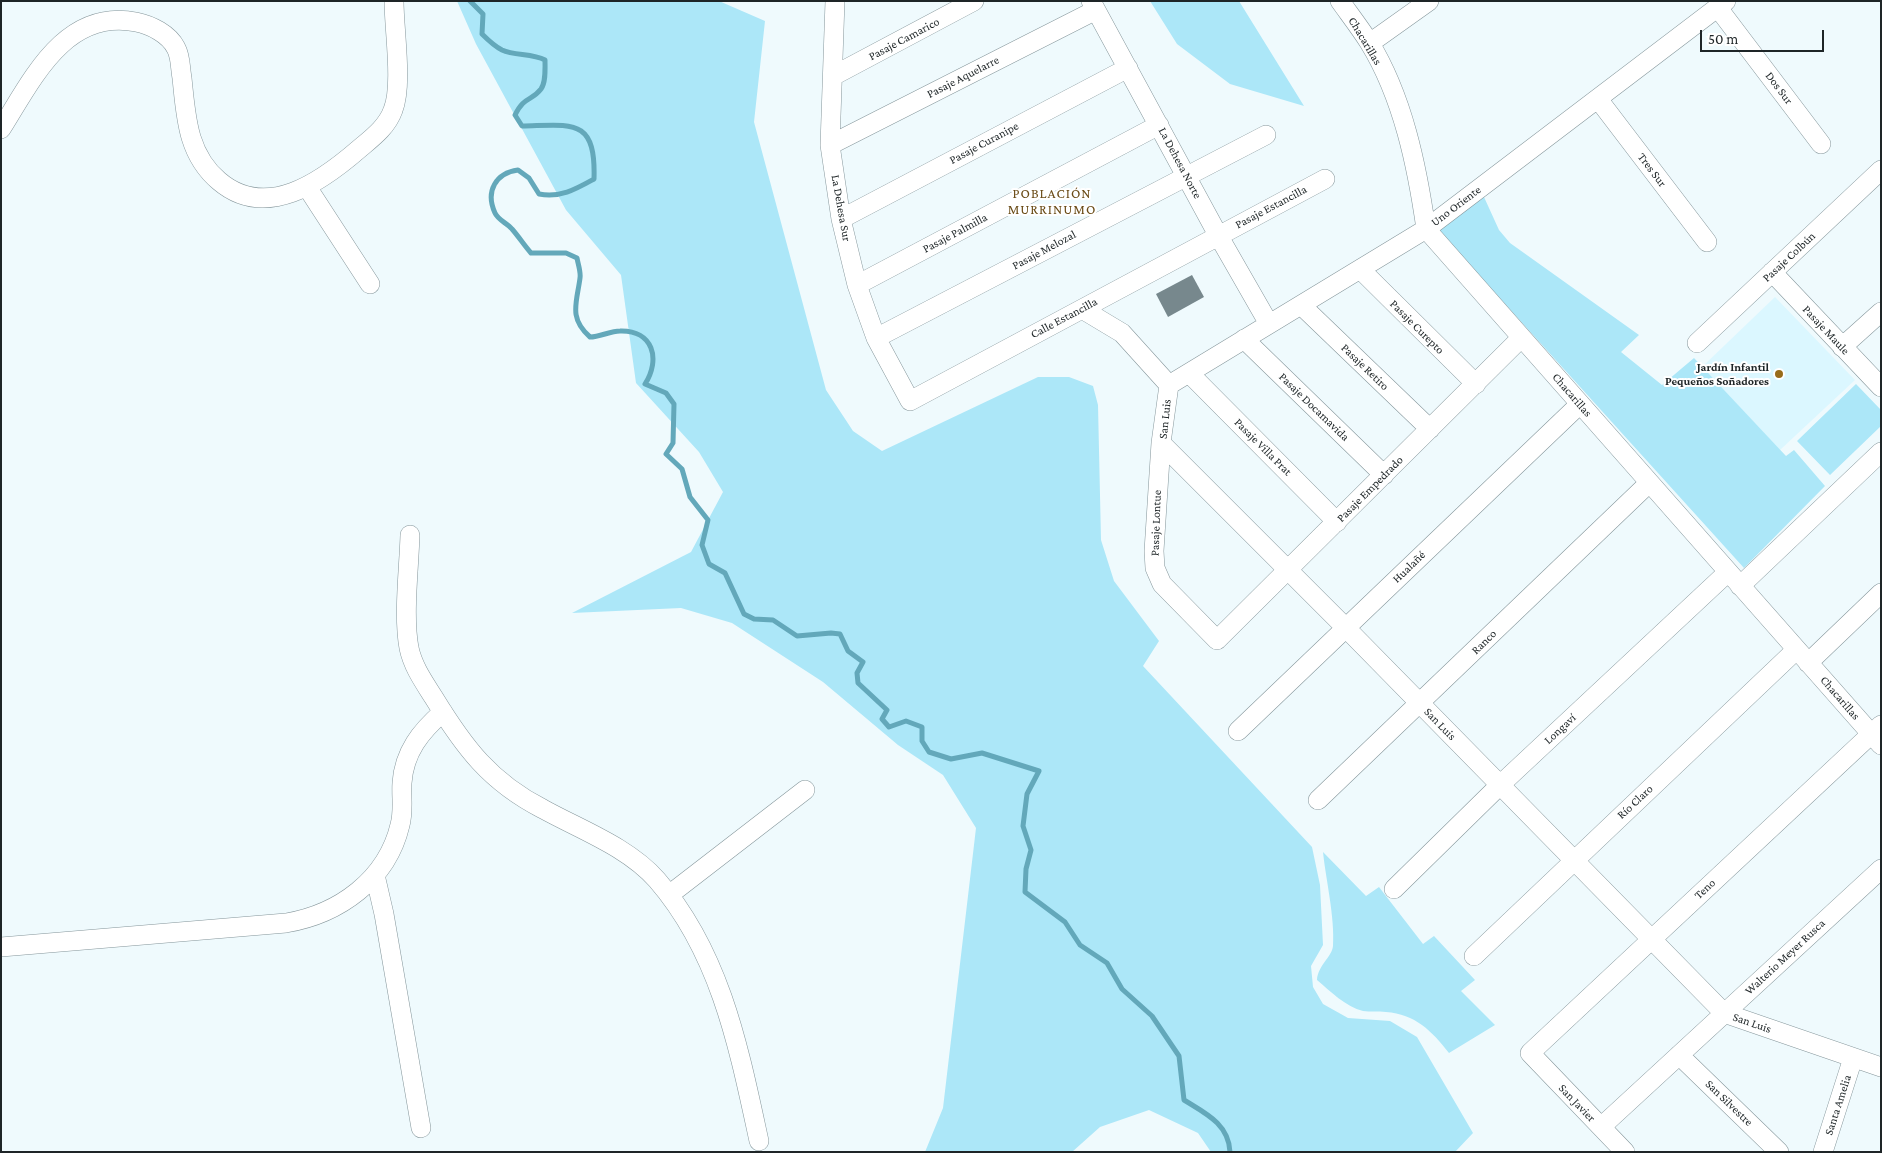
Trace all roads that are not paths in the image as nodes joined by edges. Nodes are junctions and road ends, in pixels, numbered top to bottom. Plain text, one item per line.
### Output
1 (394, 1) edge
2 (835, 1) edge
3 (974, 1) edge
4 (1340, 1) edge
5 (1429, 1) edge
6 (1722, 4) edge
7 (1094, 6) edge
8 (1370, 43) junction
9 (1128, 68) junction
10 (834, 76) junction
11 (1598, 99) junction
12 (1159, 124) junction
13 (1, 129) edge
14 (1266, 135) dead end
15 (1821, 144) dead end
16 (830, 145) junction
17 (1881, 170) edge
18 (1187, 176) junction
19 (1325, 179) dead end
20 (307, 187) junction
21 (841, 218) junction
22 (1426, 229) junction
23 (1218, 235) junction
24 (1707, 242) dead end
25 (1360, 269) junction
26 (1772, 272) junction
27 (370, 284) dead end
28 (857, 285) junction
29 (1301, 305) junction
30 (1082, 309) junction
31 (1881, 312) edge
32 (1269, 324) junction
33 (876, 338) junction
34 (1522, 338) junction
35 (1244, 339) junction
36 (1697, 343) dead end
37 (1842, 347) junction
38 (1189, 373) junction
39 (1476, 384) junction
40 (1169, 385) junction
41 (1881, 387) edge
42 (910, 401) joint
43 (1580, 404) junction
44 (1430, 429) junction
45 (1161, 443) junction
46 (1881, 452) edge
47 (1384, 475) junction
48 (1650, 483) junction
49 (1337, 522) junction
50 (410, 535) dead end
51 (1288, 571) junction
52 (1734, 579) junction
53 (1881, 593) edge
54 (1346, 628) junction
55 (1217, 640) joint
56 (1802, 656) junction
57 (1420, 703) junction
58 (443, 712) junction
59 (1238, 731) dead end
60 (1877, 735) edge
61 (1500, 785) junction
62 (805, 790) dead end
63 (1318, 800) dead end
64 (1573, 861) junction
65 (1881, 869) edge
66 (374, 876) junction
67 (1394, 889) dead end
68 (669, 895) junction
69 (1651, 940) junction
70 (1, 947) edge
71 (1474, 956) dead end
72 (1724, 1013) junction
73 (1530, 1054) joint
74 (1679, 1055) junction
75 (1853, 1058) junction
76 (1881, 1067) edge
77 (1601, 1127) junction
78 (421, 1128) dead end
79 (759, 1141) dead end
80 (1625, 1152) edge
81 (1779, 1152) edge
82 (1823, 1152) edge

1 - 20 street
2 - 10 street, La Dehesa Sur
3 - 10 street, Pasaje Camarico
4 - 8 street, Chacarillas
5 - 8 street
6 - 11 street, Uno Oriente
6 - 15 street, Dos Sur
7 - 9 street, La Dehesa Norte
7 - 16 street, Pasaje Aquelarre
8 - 22 street, Chacarillas
9 - 12 street, La Dehesa Norte
9 - 21 street, Pasaje Curanipe
10 - 16 street, La Dehesa Sur
11 - 22 street, Uno Oriente
11 - 24 street, Tres Sur
12 - 18 street, La Dehesa Norte
12 - 28 street, Pasaje Palmilla
13 - 20 street
14 - 18 street, Pasaje Melozal
16 - 21 street, La Dehesa Sur
17 - 26 street, Pasaje Colbún
18 - 23 street, La Dehesa Norte
18 - 33 street, Pasaje Melozal
19 - 23 street, Pasaje Estancilla
20 - 27 street
21 - 28 street, La Dehesa Sur
22 - 25 street, Uno Oriente
22 - 34 street, Chacarillas
23 - 30 street, Calle Estancilla
23 - 32 street, La Dehesa Norte
25 - 29 street, Uno Oriente
25 - 39 street, Pasaje Curepto
26 - 36 street, Pasaje Colbún
26 - 37 street, Pasaje Maule
28 - 33 street, La Dehesa Sur
29 - 32 street, Uno Oriente
29 - 44 street, Pasaje Retiro
30 - 40 street, San Luis
30 - 42 street, Calle Estancilla
31 - 37 street
32 - 35 street, Uno Oriente
33 - 42 street, La Dehesa Sur
34 - 39 street, Pasaje Empedrado
34 - 43 street, Chacarillas
35 - 38 street, Uno Oriente
35 - 47 street, Pasaje Docamavida
37 - 41 street, Pasaje Maule
38 - 40 street, Uno Oriente
38 - 49 street, Pasaje Villa Prat
39 - 44 street, Pasaje Empedrado
40 - 45 street, San Luis
43 - 48 street, Chacarillas
43 - 54 street, Hualañé
44 - 47 street, Pasaje Empedrado
45 - 51 street, San Luis
45 - 55 street, Pasaje Lontue
46 - 52 street, Longaví
47 - 49 street, Pasaje Empedrado
48 - 52 street, Chacarillas
48 - 57 street, Ranco
49 - 51 street, Pasaje Empedrado
50 - 58 street
51 - 54 street, San Luis
51 - 55 street, Pasaje Empedrado
52 - 56 street, Chacarillas
52 - 61 street, Longaví
53 - 56 street, Río Claro
54 - 57 street, San Luis
54 - 59 street, Hualañé
56 - 60 street, Chacarillas
56 - 64 street, Río Claro
57 - 61 street, San Luis
57 - 63 street, Ranco
58 - 66 street
58 - 68 street
60 - 69 street, Teno
61 - 64 street, San Luis
61 - 67 street, Longaví
62 - 68 street
64 - 69 street, San Luis
64 - 71 street, Río Claro
65 - 72 street, Walterio Meyer Rusca
66 - 70 street
66 - 78 street
68 - 79 street
69 - 72 street, San Luis
69 - 73 street, Teno
72 - 74 street, Walterio Meyer Rusca
72 - 75 street, San Luis
73 - 77 street, San Javier
74 - 77 street, Walterio Meyer Rusca
74 - 81 street, San Silvestre
75 - 76 street, San Luis
75 - 82 street, Santa Amelia
77 - 80 street, San Javier

